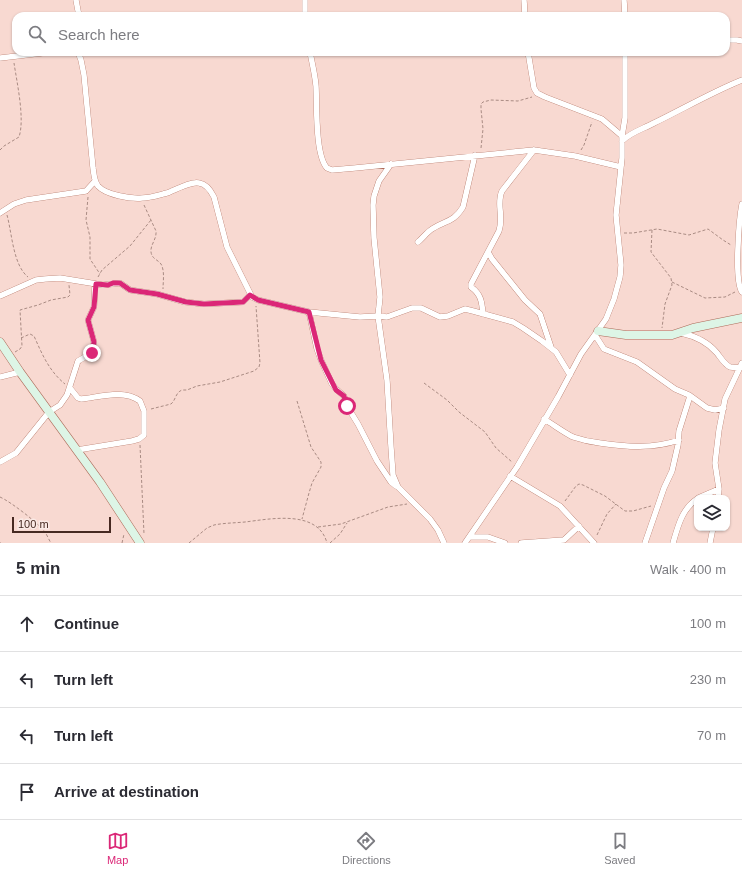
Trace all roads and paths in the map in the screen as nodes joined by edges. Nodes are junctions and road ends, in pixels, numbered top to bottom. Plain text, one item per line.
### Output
1 (76, 0) edge
2 (305, 0) edge
3 (524, 0) edge
4 (624, 0) edge
5 (78, 12) edge
6 (305, 12) edge
7 (525, 12) edge
8 (625, 12) edge
9 (730, 40) edge
10 (742, 41) edge
11 (14, 56) joint
12 (80, 56) edge
13 (311, 56) edge
14 (529, 56) edge
15 (625, 56) edge
16 (0, 58) edge
17 (742, 80) edge
18 (540, 96) junction
19 (594, 116) junction
20 (622, 138) junction
21 (0, 149) edge
22 (534, 150) junction
23 (484, 154) junction
24 (475, 155) junction
25 (575, 156) junction
26 (390, 164) junction
27 (621, 167) junction
28 (96, 181) junction
29 (89, 188) junction
30 (141, 198) junction
31 (742, 204) edge
32 (6, 209) junction
33 (0, 214) edge
34 (152, 220) junction
35 (652, 230) junction
36 (618, 231) junction
37 (418, 242) dead end
38 (738, 249) junction
39 (488, 252) junction
40 (100, 274) junction
41 (68, 278) junction
42 (33, 281) junction
43 (672, 282) junction
44 (96, 284) junction
45 (741, 291) edge
46 (250, 295) junction
47 (0, 296) edge
48 (164, 296) junction
49 (257, 300) junction
50 (309, 312) junction
51 (483, 314) junction
52 (378, 316) junction
53 (742, 318) edge
54 (596, 333) junction
55 (681, 333) junction
56 (662, 335) junction
57 (21, 338) junction
58 (0, 342) edge
59 (551, 348) junction
60 (9, 355) junction
61 (741, 365) edge
62 (20, 372) junction
63 (570, 375) junction
64 (0, 377) edge
65 (424, 383) dead end
66 (70, 388) junction
67 (690, 396) junction
68 (297, 401) dead end
69 (724, 408) junction
70 (144, 411) junction
71 (49, 412) junction
72 (544, 419) junction
73 (139, 439) junction
74 (679, 440) junction
75 (78, 450) junction
76 (0, 462) edge
77 (517, 466) junction
78 (510, 476) junction
79 (398, 487) junction
80 (718, 489) junction
81 (704, 495) edge
82 (718, 495) edge
83 (0, 497) edge
84 (694, 501) edge
85 (416, 504) junction
86 (616, 504) junction
87 (560, 506) junction
88 (659, 506) junction
89 (302, 520) junction
90 (348, 522) junction
91 (579, 526) junction
92 (316, 527) junction
93 (712, 531) edge
94 (470, 537) junction
95 (142, 540) edge
96 (51, 543) edge
97 (189, 543) edge
98 (327, 543) edge
99 (330, 543) edge
100 (444, 543) edge
101 (465, 543) edge
102 (505, 543) edge
103 (521, 543) edge
104 (594, 543) edge
105 (645, 543) edge
106 (673, 543) edge
107 (710, 543) edge

1 - 5 street
2 - 6 street
3 - 7 street
4 - 8 street
9 - 10 street
11 - 16 street
11 - 21 path
12 - 28 street
13 - 26 street
14 - 18 street
15 - 20 street
17 - 20 street
18 - 19 street
18 - 23 path
19 - 20 street
19 - 25 path
20 - 27 street
22 - 23 street
22 - 25 street
22 - 39 street
23 - 24 street
24 - 26 street
24 - 37 street
25 - 27 street
26 - 52 street
27 - 36 street
28 - 29 street
28 - 30 street
29 - 32 street
29 - 40 path
30 - 34 path
30 - 46 street
31 - 38 street
32 - 33 street
32 - 42 path
34 - 40 path
34 - 48 path
35 - 36 path
35 - 38 path
35 - 43 path
36 - 54 street
38 - 45 street
39 - 51 street
39 - 59 street
40 - 44 path
41 - 42 street
41 - 44 street
41 - 57 path
42 - 47 street
43 - 45 path
43 - 56 path
44 - 48 street
44 - 66 street
46 - 48 street
46 - 49 street
49 - 50 street
49 - 70 path
50 - 52 street
50 - 79 street
51 - 52 street
51 - 59 street
52 - 79 street
53 - 55 street
54 - 56 street
54 - 63 street
54 - 67 street
55 - 56 street
55 - 61 street
57 - 60 path
57 - 66 path
58 - 60 street
59 - 63 street
60 - 62 street
61 - 69 street
62 - 64 street
62 - 71 street
63 - 72 street
65 - 77 path
66 - 70 street
66 - 71 street
67 - 69 street
67 - 74 street
68 - 89 path
69 - 80 street
70 - 73 street
71 - 75 street
71 - 76 street
72 - 74 street
72 - 77 street
73 - 75 street
73 - 95 path
74 - 88 street
75 - 95 street
77 - 78 street
78 - 87 street
78 - 94 street
79 - 85 street
80 - 81 street
80 - 82 street
83 - 96 path
84 - 106 street
85 - 90 path
85 - 100 street
86 - 87 path
86 - 88 path
86 - 104 path
87 - 91 street
88 - 105 street
89 - 92 path
89 - 97 path
90 - 92 path
90 - 99 path
91 - 103 street
91 - 104 street
92 - 98 path
93 - 107 street
94 - 101 street
94 - 102 street

